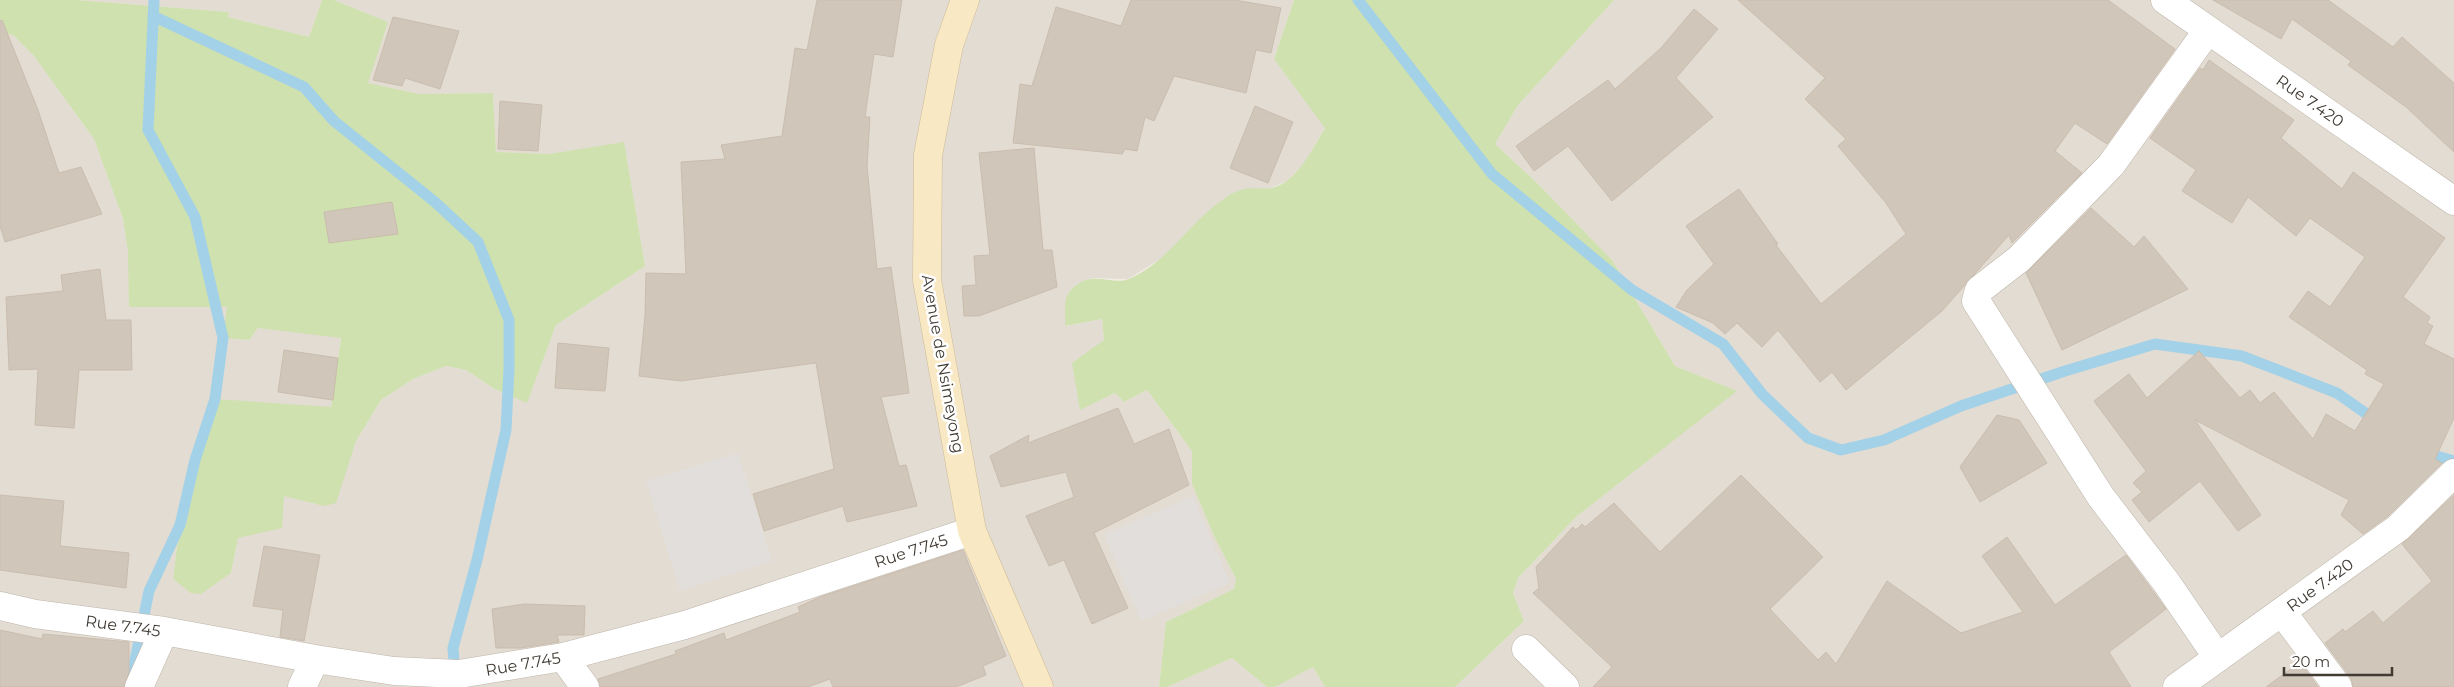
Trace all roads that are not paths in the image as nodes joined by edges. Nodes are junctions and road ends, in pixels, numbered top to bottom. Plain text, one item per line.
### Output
1 (965, 0) edge
2 (2170, 1) edge
3 (2208, 30) junction
4 (2454, 202) edge
5 (2454, 473) edge
6 (972, 531) junction
7 (0, 606) edge
8 (2282, 612) junction
9 (164, 631) junction
10 (1526, 649) dead end
11 (563, 657) junction
12 (2218, 658) junction
13 (315, 659) junction
14 (139, 687) edge
15 (302, 687) edge
16 (585, 687) edge
17 (1039, 687) edge
18 (1565, 687) edge
19 (2177, 687) edge
20 (2338, 687) edge

1 - 6 main road, Avenue de Nsimeyong
2 - 3 street, Rue 7.420
3 - 4 street, Rue 7.420
3 - 12 street
5 - 8 street, Rue 7.420
6 - 11 street, Rue 7.745
6 - 17 main road, Avenue de Nsimeyong
7 - 9 street, Rue 7.745
8 - 12 street, Rue 7.420
8 - 20 street
9 - 13 street, Rue 7.745
9 - 14 street
10 - 18 street
11 - 13 street, Rue 7.745
11 - 16 street
12 - 19 street, Rue 7.420
13 - 15 street

